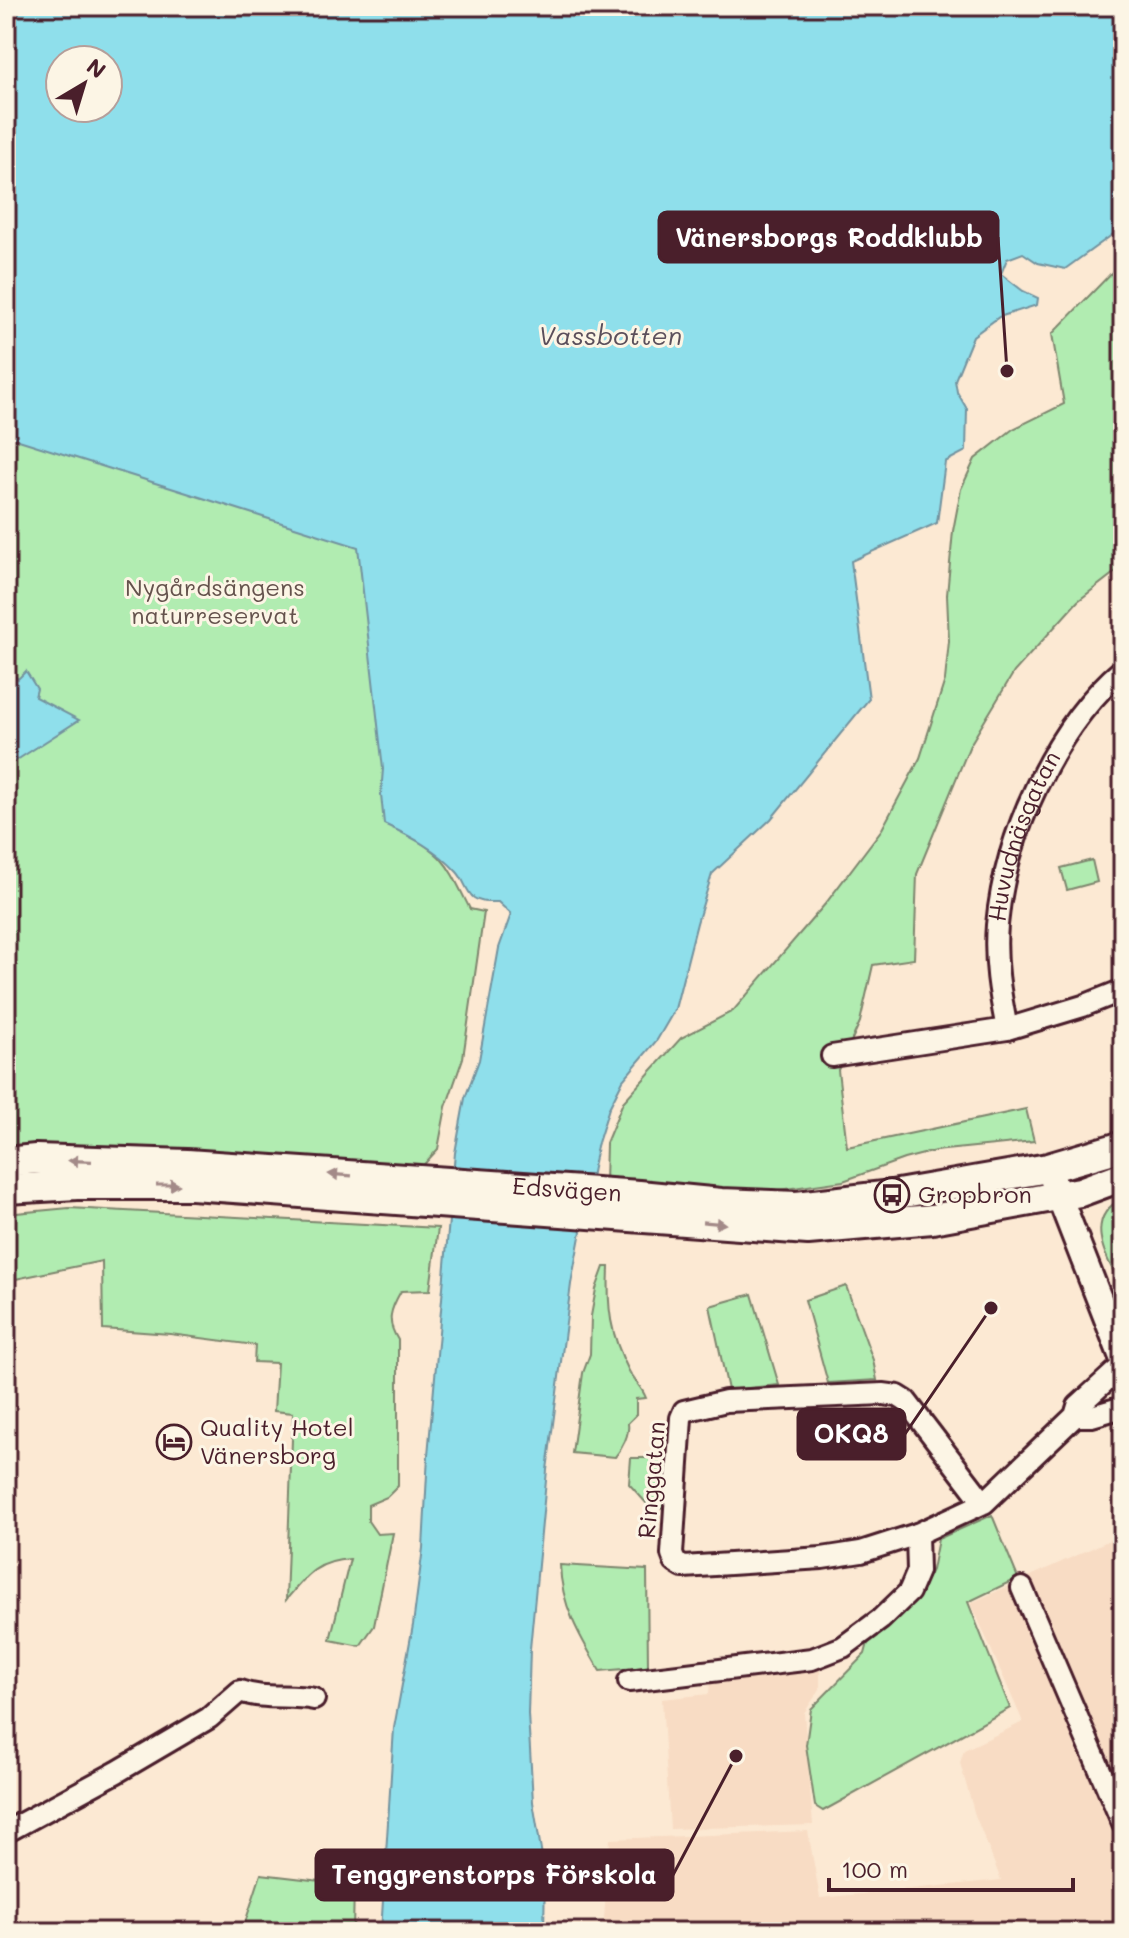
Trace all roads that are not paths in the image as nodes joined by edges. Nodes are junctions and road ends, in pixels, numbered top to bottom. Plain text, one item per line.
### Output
1 (1123, 669) edge
2 (1123, 990) edge
3 (1007, 1029) junction
4 (832, 1056) dead end
5 (1123, 1146) edge
6 (6, 1162) edge
7 (1048, 1168) junction
8 (1123, 1176) edge
9 (6, 1189) edge
10 (416, 1190) junction
11 (1059, 1196) junction
12 (637, 1206) junction
13 (1123, 1362) edge
14 (1123, 1407) edge
15 (1075, 1416) junction
16 (984, 1503) junction
17 (917, 1534) junction
18 (1022, 1588) dead end
19 (629, 1681) dead end
20 (314, 1699) dead end
21 (1123, 1824) edge
22 (6, 1832) edge

1 - 3 street, Huvudnäsgatan
2 - 3 street
3 - 4 street
5 - 7 main road, Edsvägen
10 -> 6 main road, Edsvägen
7 - 11 street
7 - 12 main road, Edsvägen
8 - 11 main road, Edsvägen
9 -> 10 main road, Edsvägen
10 - 12 main road, Edsvägen
12 -> 11 main road, Edsvägen
11 - 13 street
13 - 15 street, Ringgatan
14 - 15 street
15 - 16 street, Ringgatan
16 - 17 street, Ringgatan
16 - 17 street, Ringgatan
17 - 19 street
18 - 21 street
20 - 22 street

